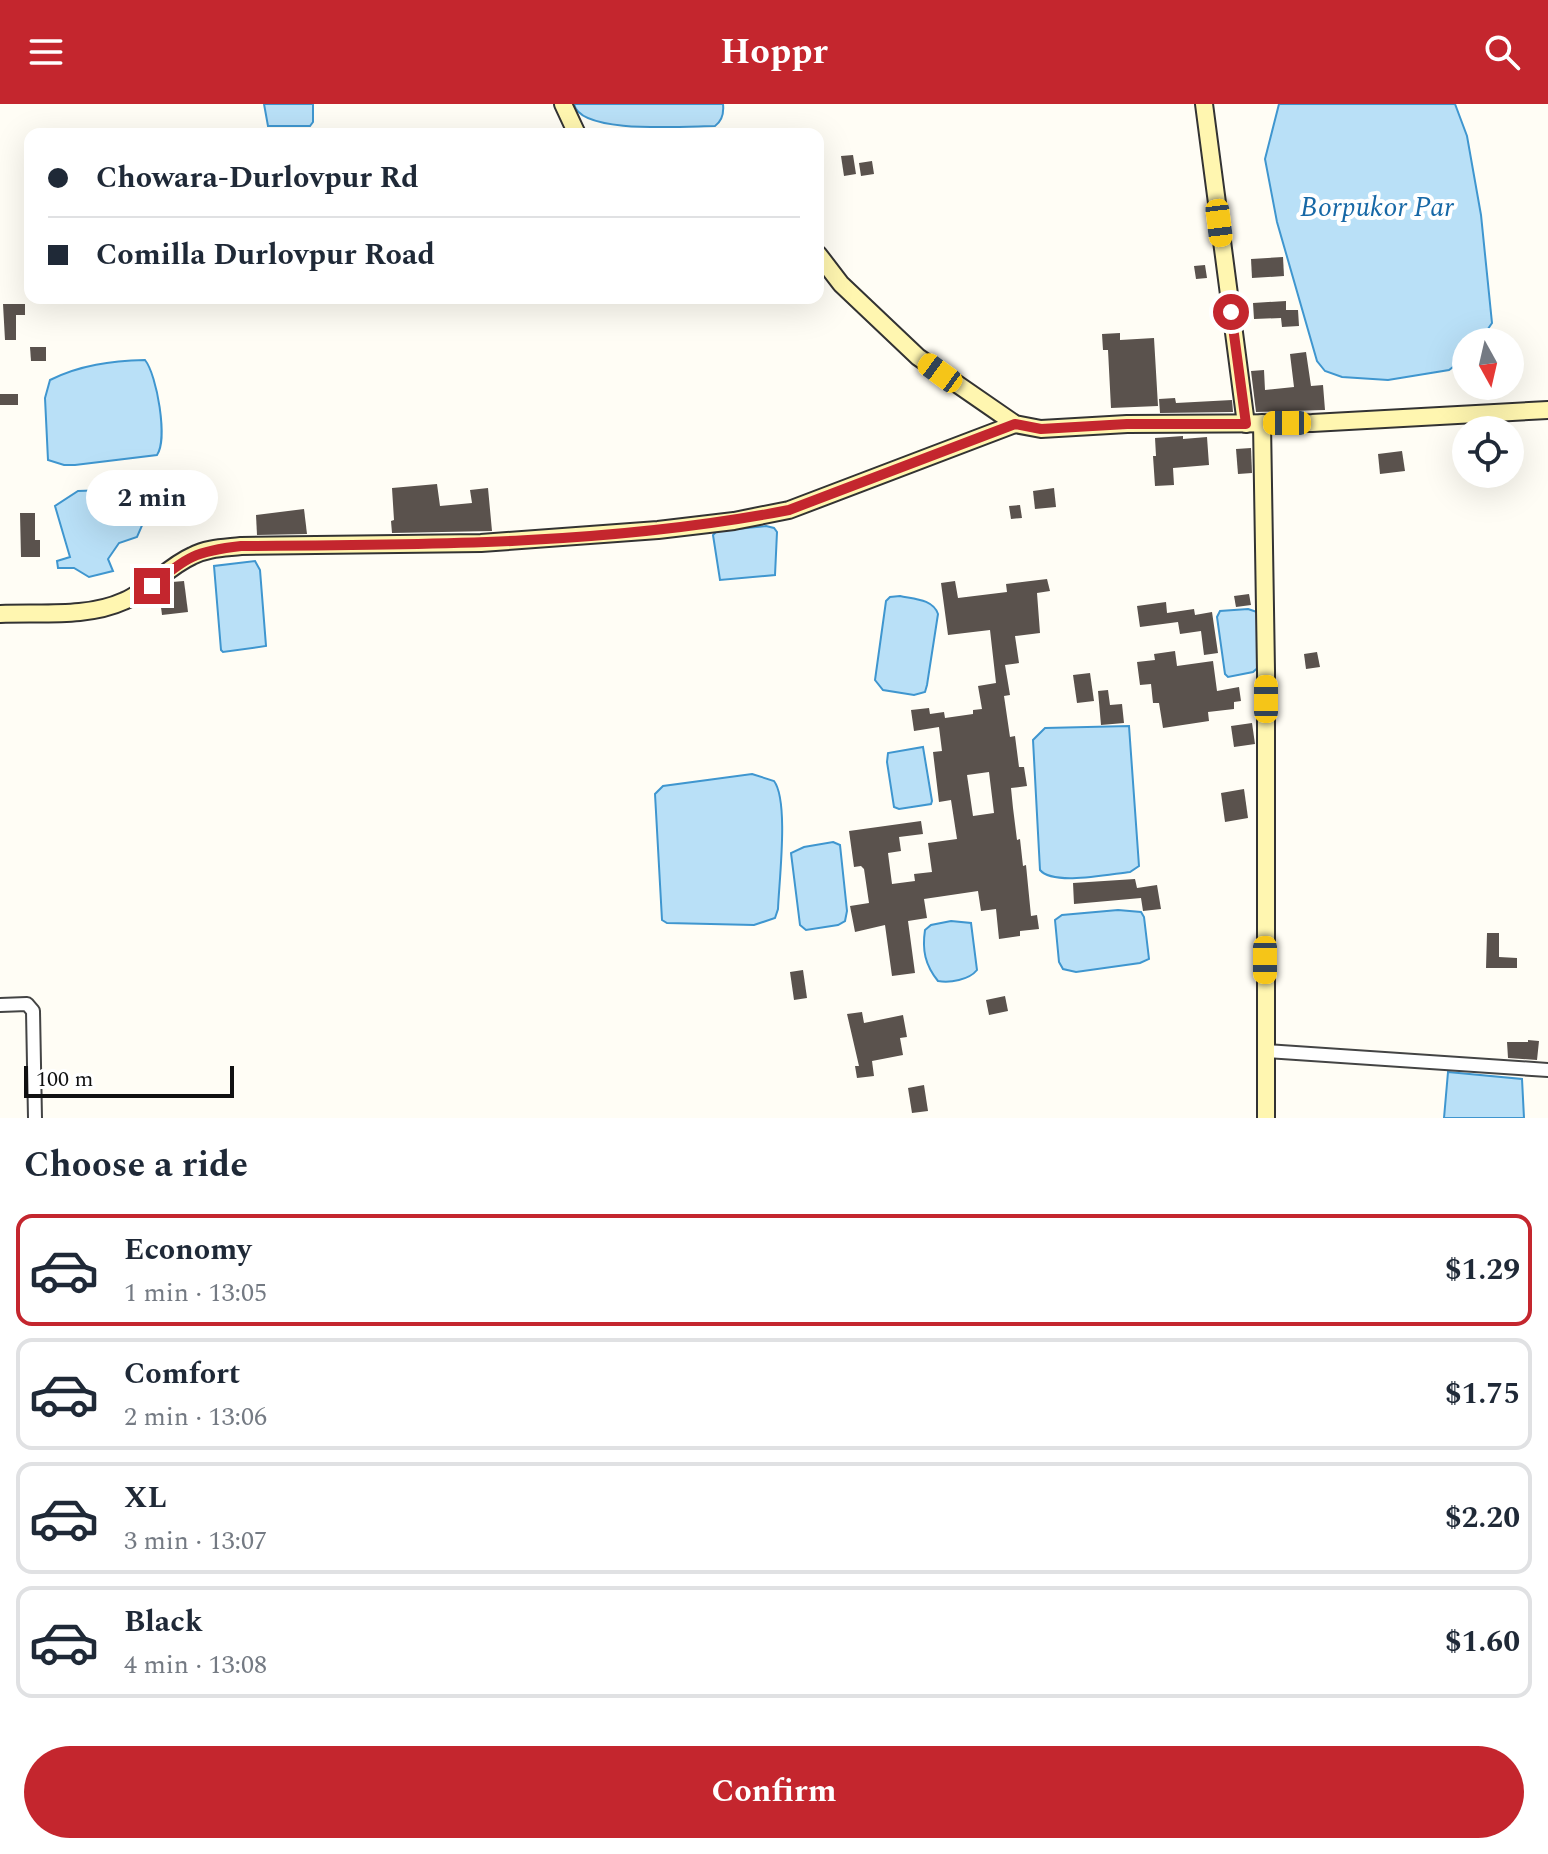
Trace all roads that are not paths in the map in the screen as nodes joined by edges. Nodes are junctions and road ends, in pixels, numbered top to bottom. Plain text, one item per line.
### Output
1 (563, 104) edge
2 (1204, 104) edge
3 (574, 128) edge
4 (824, 262) edge
5 (1548, 410) edge
6 (1015, 424) junction
7 (1254, 424) junction
8 (0, 614) edge
9 (0, 1005) edge
10 (1266, 1051) junction
11 (1548, 1070) edge
12 (35, 1118) edge
13 (1266, 1118) edge

1 - 3 street
2 - 7 street
4 - 6 street
5 - 7 street
6 - 7 street
6 - 8 street
7 - 10 street
9 - 12 street
10 - 11 street
10 - 13 street

